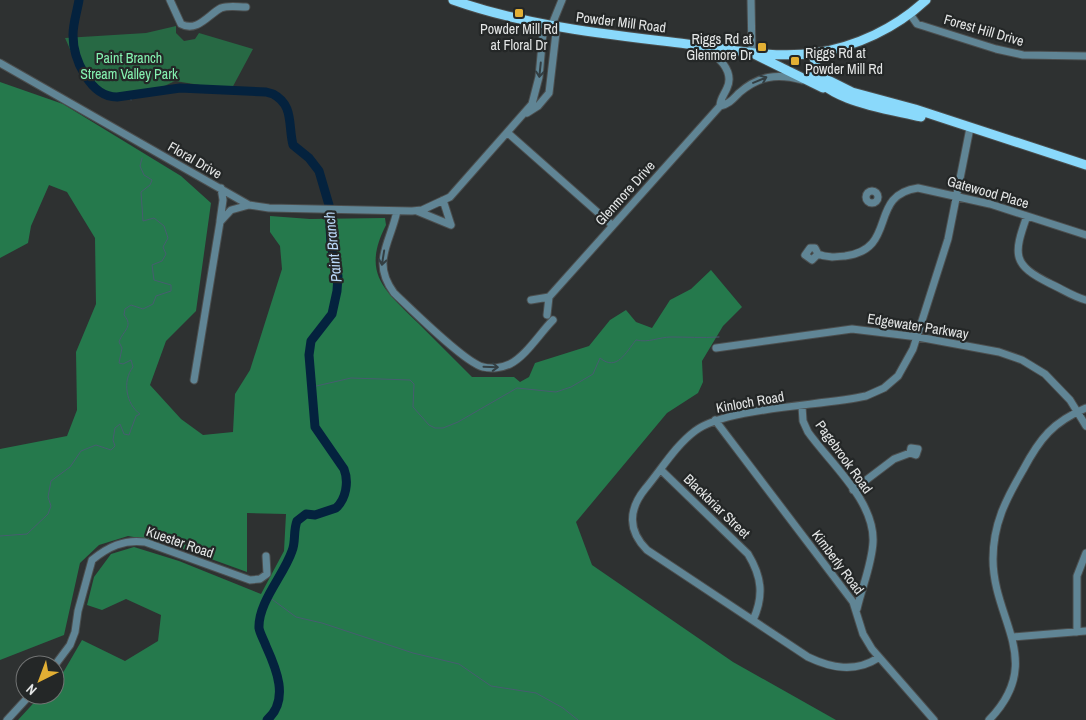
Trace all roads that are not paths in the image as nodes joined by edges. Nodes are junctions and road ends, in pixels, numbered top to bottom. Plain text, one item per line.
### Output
1 (170, 0) edge
2 (453, 0) edge
3 (562, 0) edge
4 (751, 0) edge
5 (926, 0) edge
6 (246, 7) dead end
7 (910, 14) junction
8 (551, 26) junction
9 (693, 45) junction
10 (752, 52) junction
11 (810, 53) junction
12 (1086, 56) edge
13 (0, 63) edge
14 (815, 85) junction
15 (844, 96) junction
16 (720, 106) junction
17 (524, 114) junction
18 (970, 128) junction
19 (508, 132) junction
20 (1086, 165) edge
21 (220, 188) junction
22 (958, 196) junction
23 (878, 199) dead end
24 (443, 200) junction
25 (249, 205) junction
26 (887, 206) junction
27 (397, 211) junction
28 (416, 211) junction
29 (1027, 216) junction
30 (220, 222) junction
31 (612, 225) junction
32 (1086, 235) edge
33 (818, 254) dead end
34 (549, 297) junction
35 (531, 300) dead end
36 (1086, 300) edge
37 (918, 337) junction
38 (716, 348) dead end
39 (194, 380) dead end
40 (802, 406) junction
41 (1086, 408) edge
42 (1078, 411) junction
43 (715, 420) junction
44 (1086, 426) edge
45 (910, 453) dead end
46 (661, 470) junction
47 (853, 490) junction
48 (1086, 553) edge
49 (266, 556) dead end
50 (857, 609) junction
51 (754, 620) junction
52 (1086, 631) edge
53 (1077, 632) junction
54 (1013, 637) junction
55 (62, 655) edge
56 (878, 658) junction
57 (21, 705) edge
58 (7, 720) edge
59 (934, 720) edge
60 (989, 720) edge

1 - 6 street
2 - 8 main road, Powder Mill Road
3 - 8 street, Floral Drive
4 - 10 street
5 - 7 main road, Powder Mill Road
7 - 11 main road, Powder Mill Road
7 - 12 street, Forest Hill Drive
8 - 9 main road, Powder Mill Road
8 -> 17 street, Floral Drive
8 - 17 street, Floral Drive
9 - 10 main road, Powder Mill Road
9 - 16 street
10 - 11 main road, Powder Mill Road
10 - 14 main road
11 - 15 main road
11 - 18 main road
13 - 21 street, Floral Drive
14 - 15 main road
16 -> 14 street
15 - 18 main road
16 - 31 street, Glenmore Drive
17 - 19 street, Floral Drive
18 - 20 main road
18 - 22 street, Kinloch Road
19 - 24 street, Floral Drive
19 - 31 street
21 - 25 street, Floral Drive
21 - 30 street
22 - 26 street, Gatewood Place
22 - 29 street, Gatewood Place
22 - 37 street, Kinloch Road
23 - 26 street
24 - 28 street, Floral Drive
24 - 28 street
25 - 27 street, Floral Drive
25 - 30 street
26 - 33 street
27 - 28 street, Floral Drive
27 -> 34 street
29 - 32 street, Gatewood Place
29 - 36 street
30 - 39 street
31 - 34 street, Glenmore Drive
34 - 35 street
37 - 38 street, Edgewater Parkway
37 - 40 street, Kinloch Road
37 - 42 street, Edgewater Parkway
40 - 43 street, Kinloch Road
40 - 47 street, Pagebrook Road
41 - 42 street
42 - 44 street, Edgewater Parkway
42 - 54 street
43 - 46 street, Kinloch Road
43 - 50 street, Kimberly Road
45 - 47 street
46 - 51 street, Blackbriar Street
46 - 51 street, Kinloch Road
47 - 50 street, Pagebrook Road
48 - 53 street
49 - 55 street, Kuester Road
50 - 56 street, Kimberly Road
51 - 56 street, Kinloch Road
52 - 53 street
53 - 54 street
54 - 60 street
56 - 59 street, Kimberly Road
57 - 58 street

